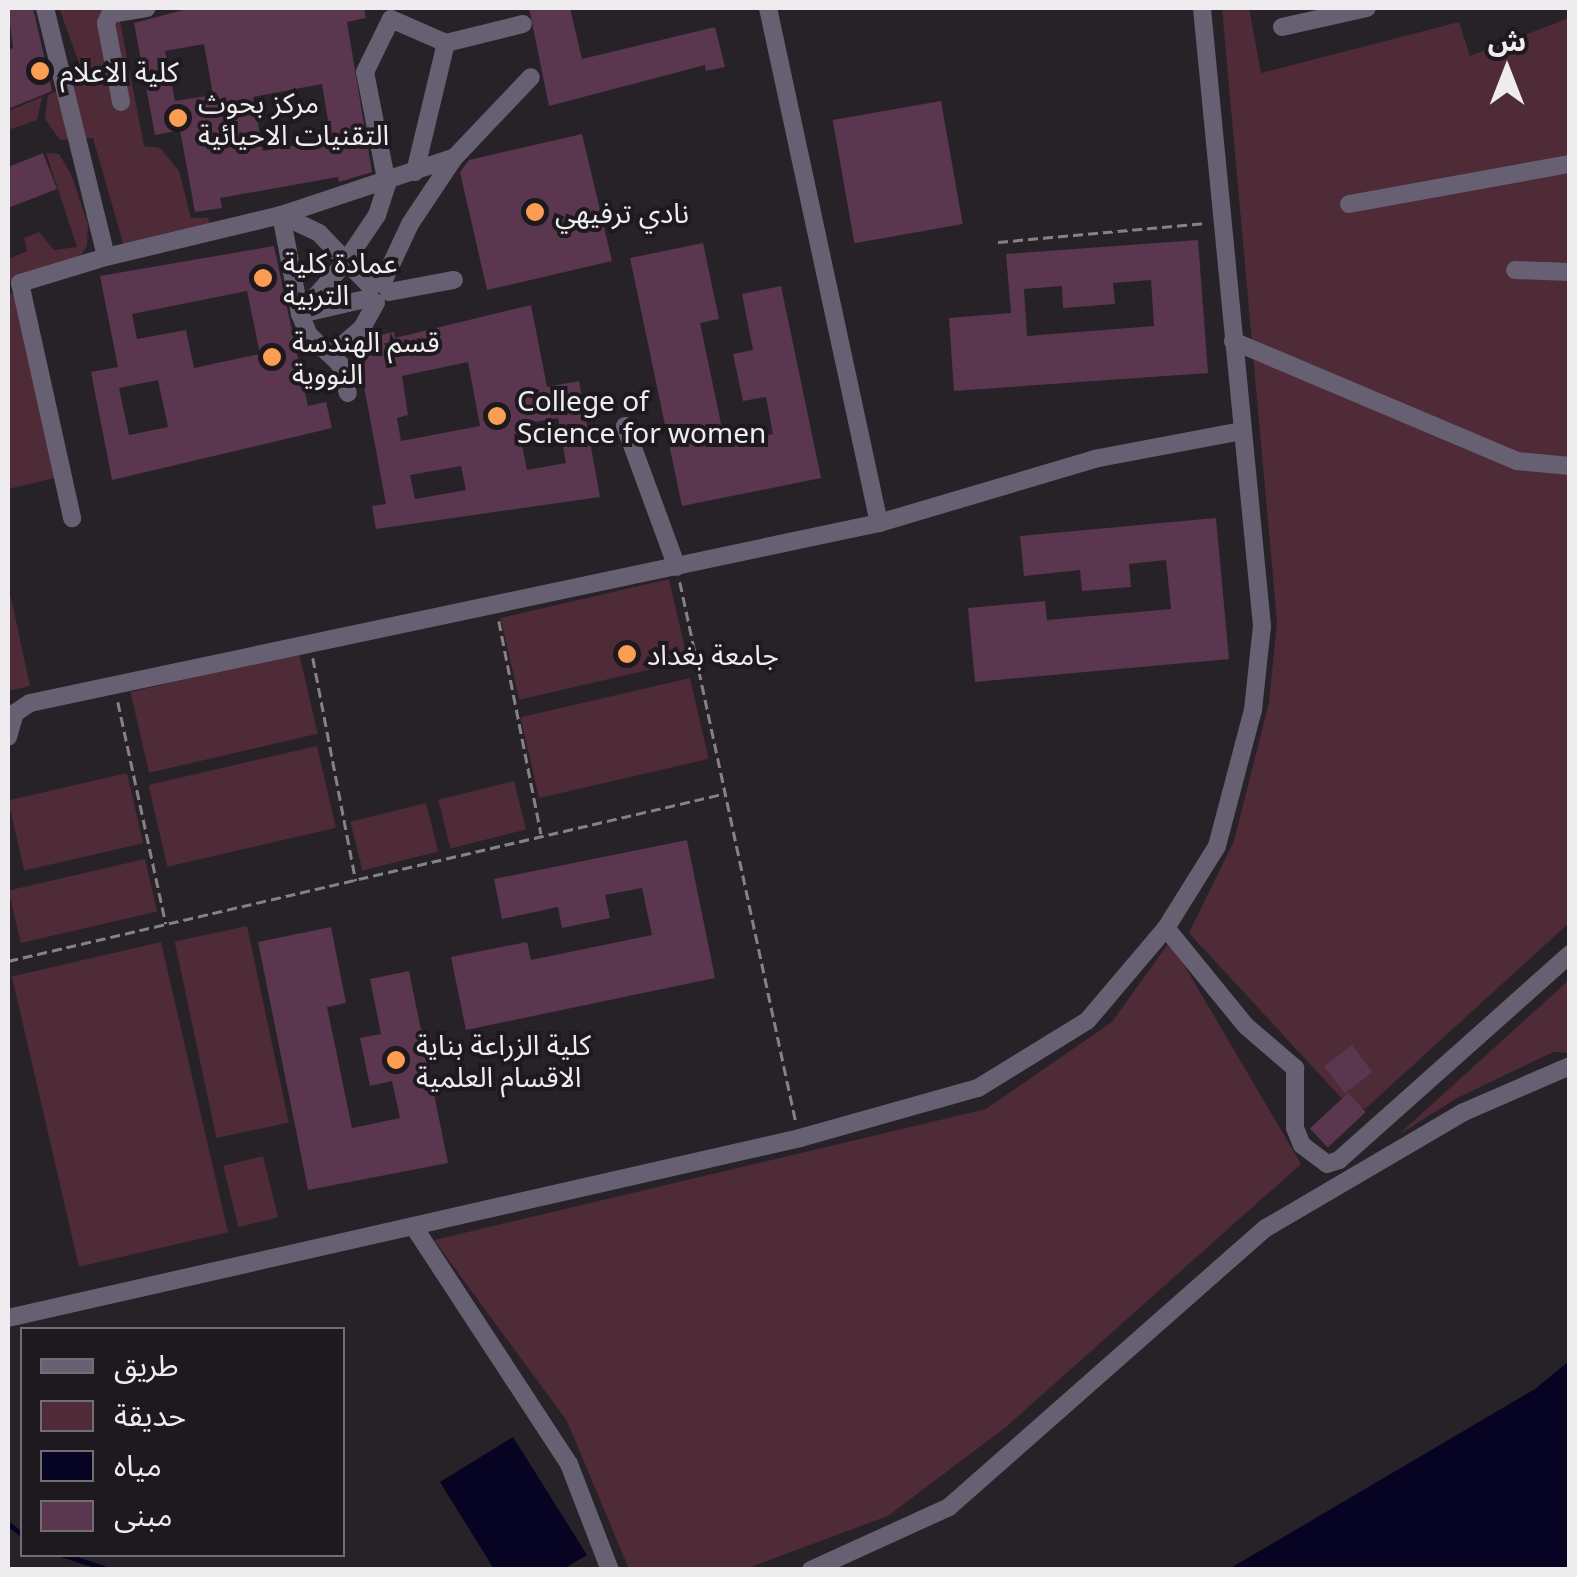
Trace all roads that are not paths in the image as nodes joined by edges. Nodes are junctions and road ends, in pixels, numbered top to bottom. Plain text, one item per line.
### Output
1 (45, 8) edge
2 (147, 8) edge
3 (768, 8) edge
4 (1202, 8) edge
5 (1366, 8) edge
6 (523, 24) dead end
7 (1282, 28) dead end
8 (446, 43) junction
9 (530, 76) dead end
10 (121, 102) dead end
11 (455, 157) junction
12 (1570, 164) edge
13 (415, 172) junction
14 (387, 184) junction
15 (1349, 204) dead end
16 (281, 214) junction
17 (410, 224) junction
18 (366, 231) junction
19 (106, 256) junction
20 (344, 264) junction
21 (1514, 270) dead end
22 (1570, 272) edge
23 (454, 280) dead end
24 (14, 285) edge
25 (377, 293) junction
26 (300, 314) junction
27 (1234, 341) junction
28 (332, 354) junction
29 (348, 394) dead end
30 (625, 426) dead end
31 (1242, 431) junction
32 (1570, 466) edge
33 (72, 518) dead end
34 (879, 523) junction
35 (677, 567) junction
36 (8, 737) edge
37 (1166, 928) junction
38 (1570, 954) edge
39 (1570, 1066) edge
40 (414, 1227) junction
41 (8, 1318) edge
42 (610, 1570) edge
43 (811, 1570) edge

1 - 19 street
2 - 10 street
3 - 34 street
4 - 27 street
5 - 7 street
6 - 8 street
8 - 13 street
8 - 14 street
9 - 11 street
11 - 13 street
11 - 17 street
12 - 15 street
13 - 14 street
14 - 16 street
14 - 18 street
16 - 19 street
16 - 20 street
16 - 26 street
17 - 18 street
17 - 25 street
18 - 20 street
19 - 24 street
20 - 25 street
20 - 26 street
21 - 22 street
23 - 25 street
24 - 33 street
25 - 26 street
25 - 28 street
26 - 28 street
27 - 31 street
27 - 32 street
28 - 29 street
30 - 35 street
31 - 34 street
31 - 37 street
34 - 35 street
35 - 36 street
37 - 38 street
37 - 40 street
39 - 43 street
40 - 41 street
40 - 42 street

